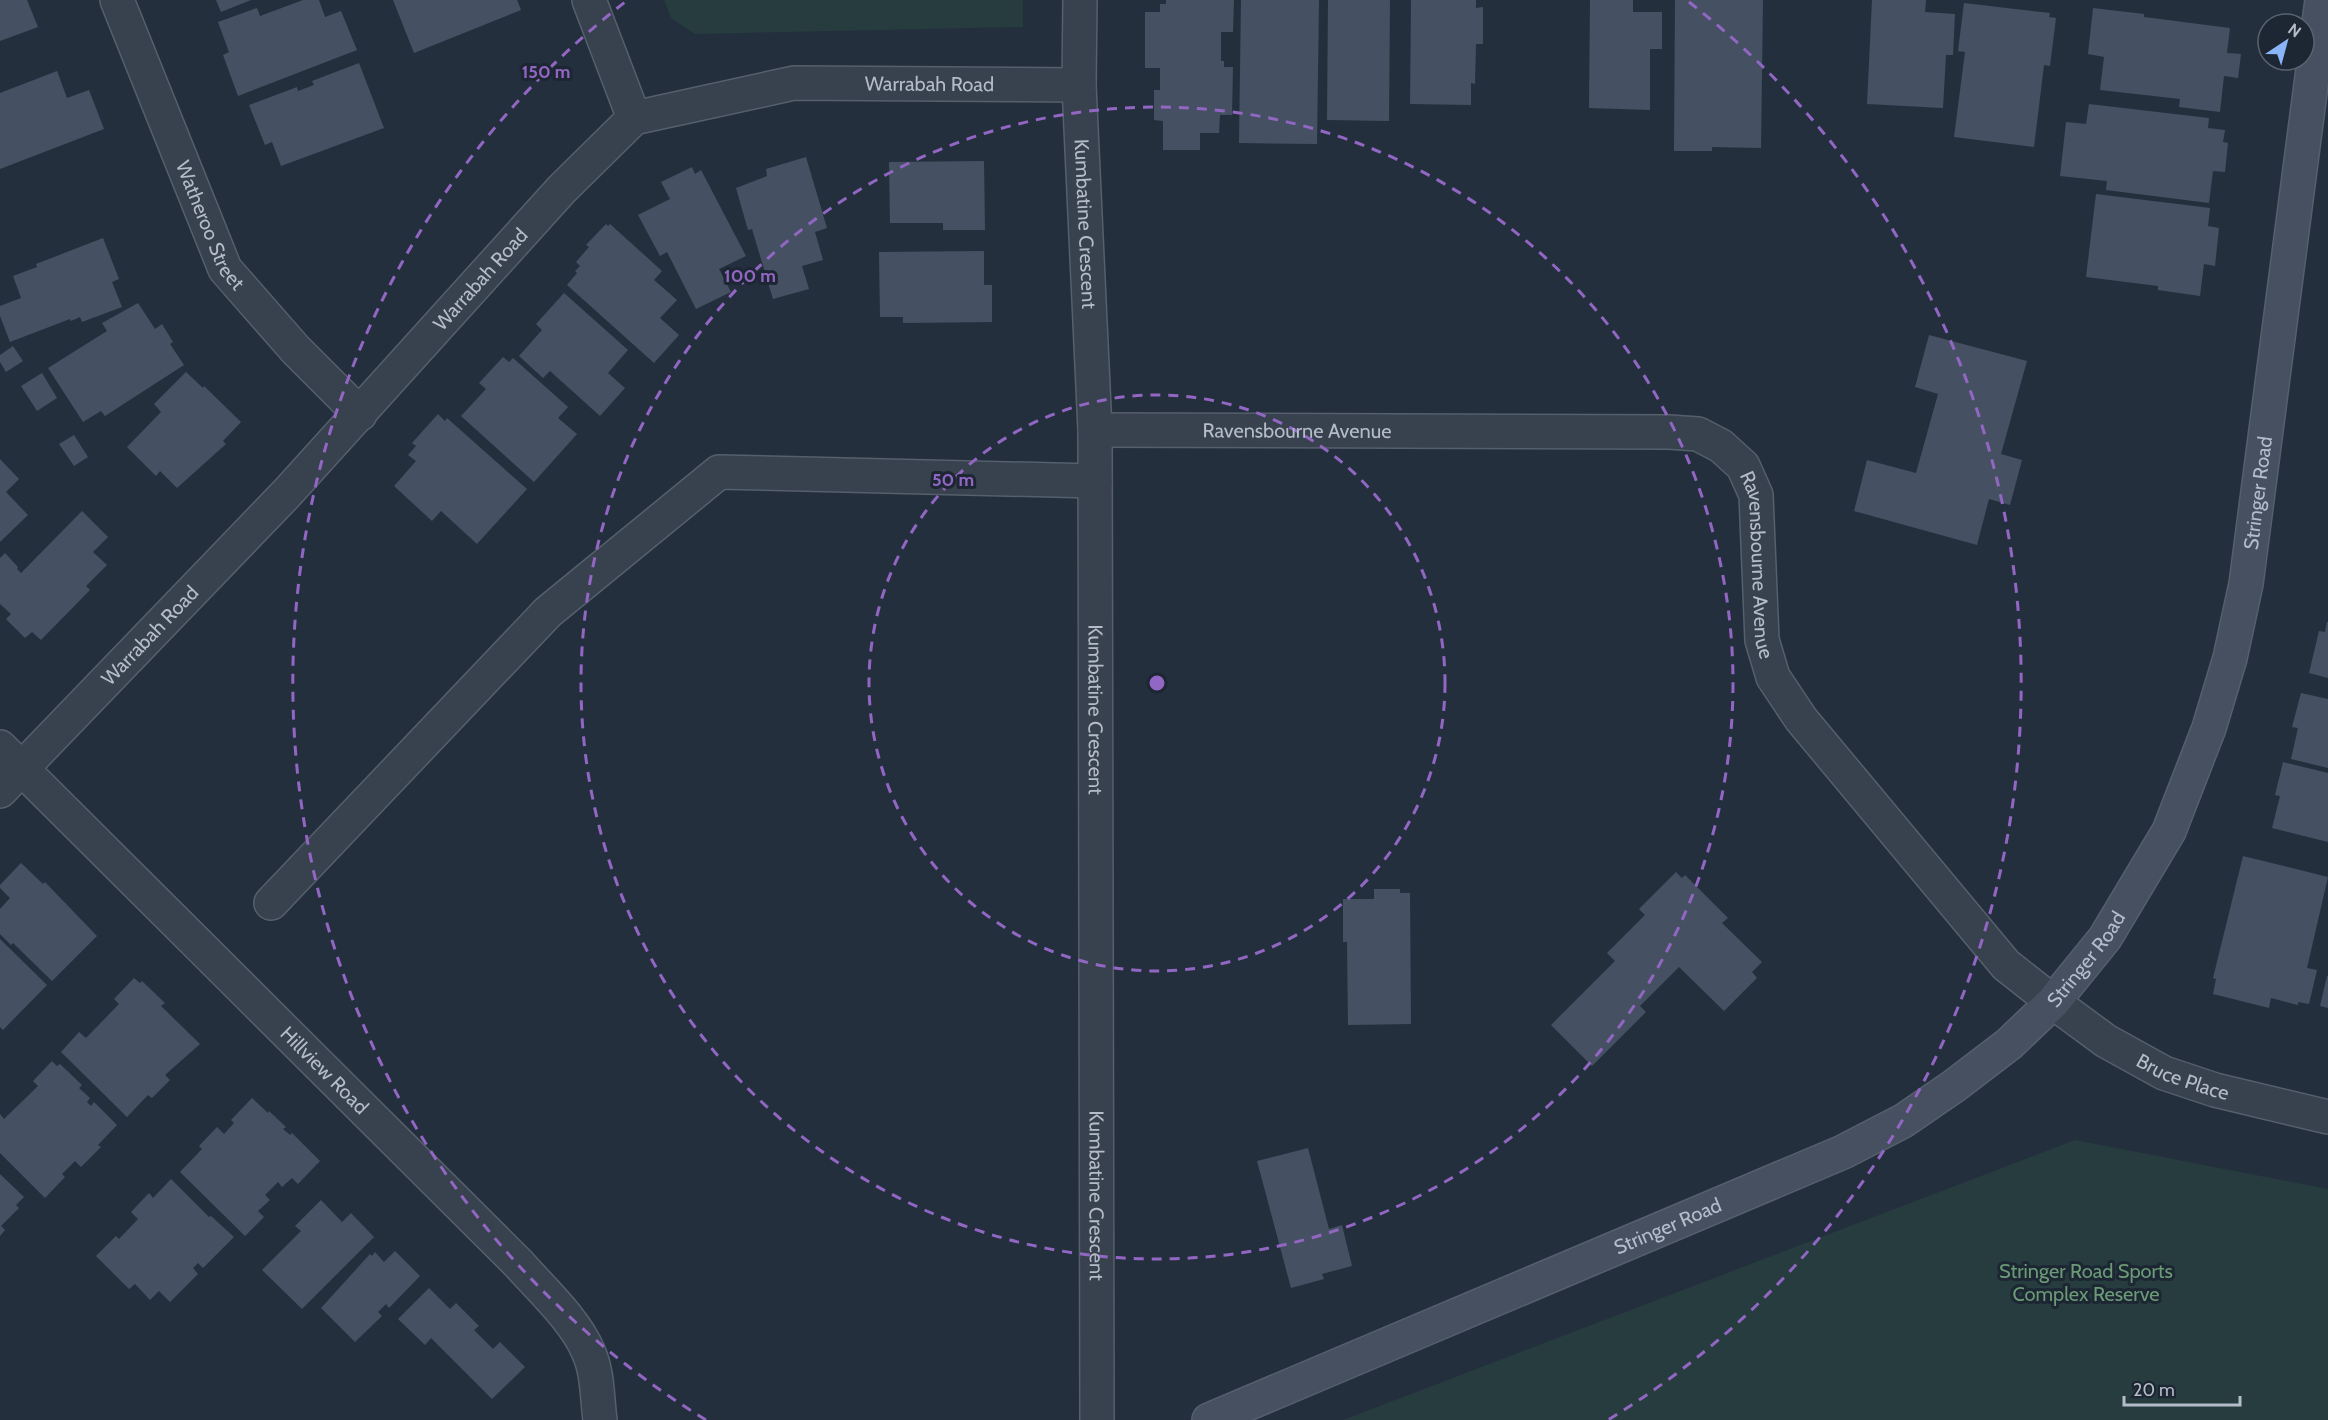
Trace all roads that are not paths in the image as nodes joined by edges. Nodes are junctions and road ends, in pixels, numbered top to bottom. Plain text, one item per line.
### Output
1 (117, 0) edge
2 (589, 0) edge
3 (1080, 0) edge
4 (2322, 0) edge
5 (1079, 85) junction
6 (634, 118) junction
7 (360, 414) junction
8 (1095, 430) junction
9 (1095, 481) junction
10 (7, 769) edge
11 (271, 903) dead end
12 (2053, 1002) junction
13 (2328, 1117) edge
14 (600, 1420) edge
15 (1097, 1420) edge
16 (1209, 1420) edge

1 - 7 street, Watheroo Street
2 - 6 street
3 - 5 street, Kumbatine Crescent
4 - 12 street, Stringer Road
5 - 6 street, Warrabah Road
5 - 8 street, Kumbatine Crescent
6 - 7 street, Warrabah Road
7 - 10 street, Warrabah Road
8 - 9 street, Kumbatine Crescent
8 - 12 street, Ravensbourne Avenue
9 - 11 street
9 - 15 street, Kumbatine Crescent
10 - 14 street, Hillview Road
12 - 13 street, Bruce Place
12 - 16 street, Stringer Road

